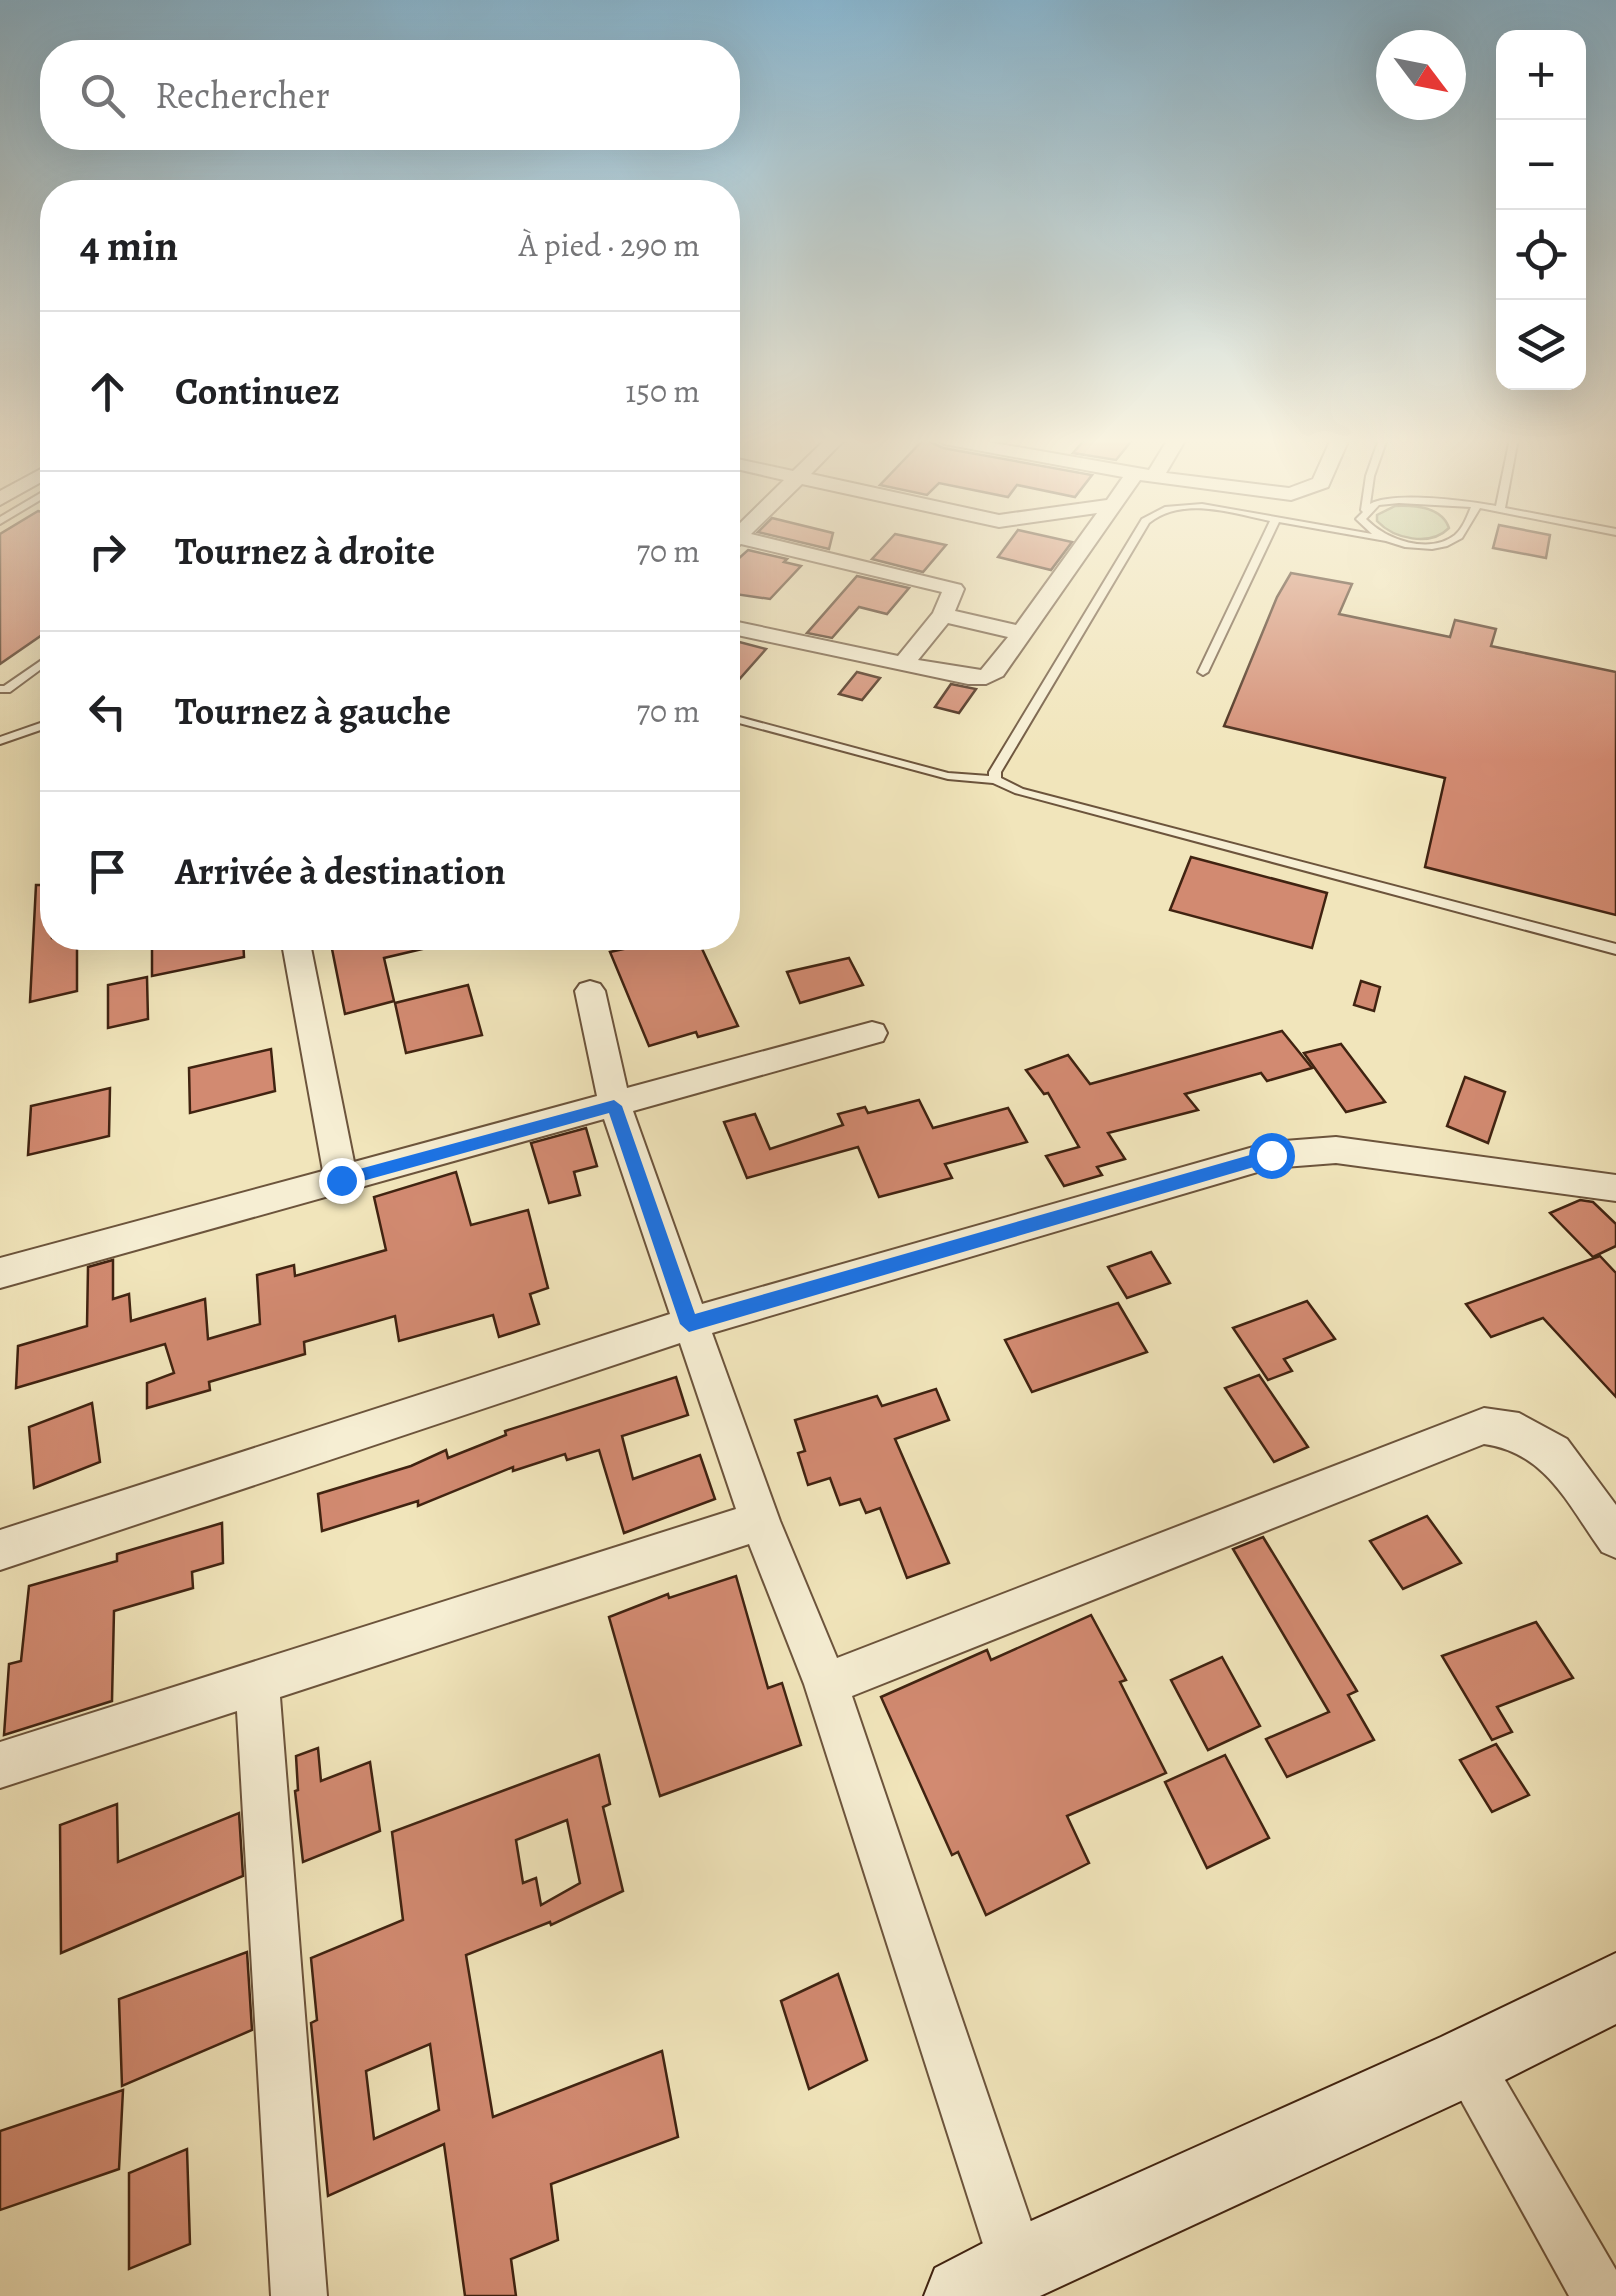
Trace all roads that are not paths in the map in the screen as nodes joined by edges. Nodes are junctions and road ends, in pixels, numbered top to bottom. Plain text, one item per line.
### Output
1 (761, 546) edge
2 (1084, 546) edge
3 (1130, 546) edge
4 (1263, 546) edge
5 (942, 615) junction
6 (740, 629) edge
7 (1021, 634) junction
8 (904, 663) junction
9 (40, 665) edge
10 (1204, 672) dead end
11 (0, 688) edge
12 (740, 720) edge
13 (40, 727) edge
14 (0, 742) edge
15 (996, 780) junction
16 (296, 950) edge
17 (1616, 950) edge
18 (590, 990) dead end
19 (872, 1033) dead end
20 (614, 1106) junction
21 (341, 1180) junction
22 (1616, 1188) edge
23 (0, 1273) edge
24 (689, 1324) junction
25 (760, 1521) junction
26 (1616, 1538) edge
27 (0, 1550) edge
28 (258, 1682) junction
29 (826, 1684) junction
30 (0, 1765) edge
31 (1616, 1987) edge
32 (1466, 2062) junction
33 (991, 2281) edge
34 (299, 2296) edge
35 (1600, 2296) edge

1 - 5 street
2 - 7 street
3 - 15 lane
4 - 10 lane
5 - 7 street
5 - 8 street
6 - 8 street
7 - 8 street
9 - 11 lane
12 - 15 lane
13 - 14 lane
15 - 17 lane
16 - 21 street
18 - 20 street
19 - 20 street
20 - 21 street
20 - 24 street
21 - 23 street
22 - 24 street
24 - 25 street
24 - 27 street
25 - 28 street
25 - 29 street
26 - 29 street
28 - 30 street
28 - 34 street
29 - 33 street
31 - 32 street
32 - 33 street
32 - 35 street

